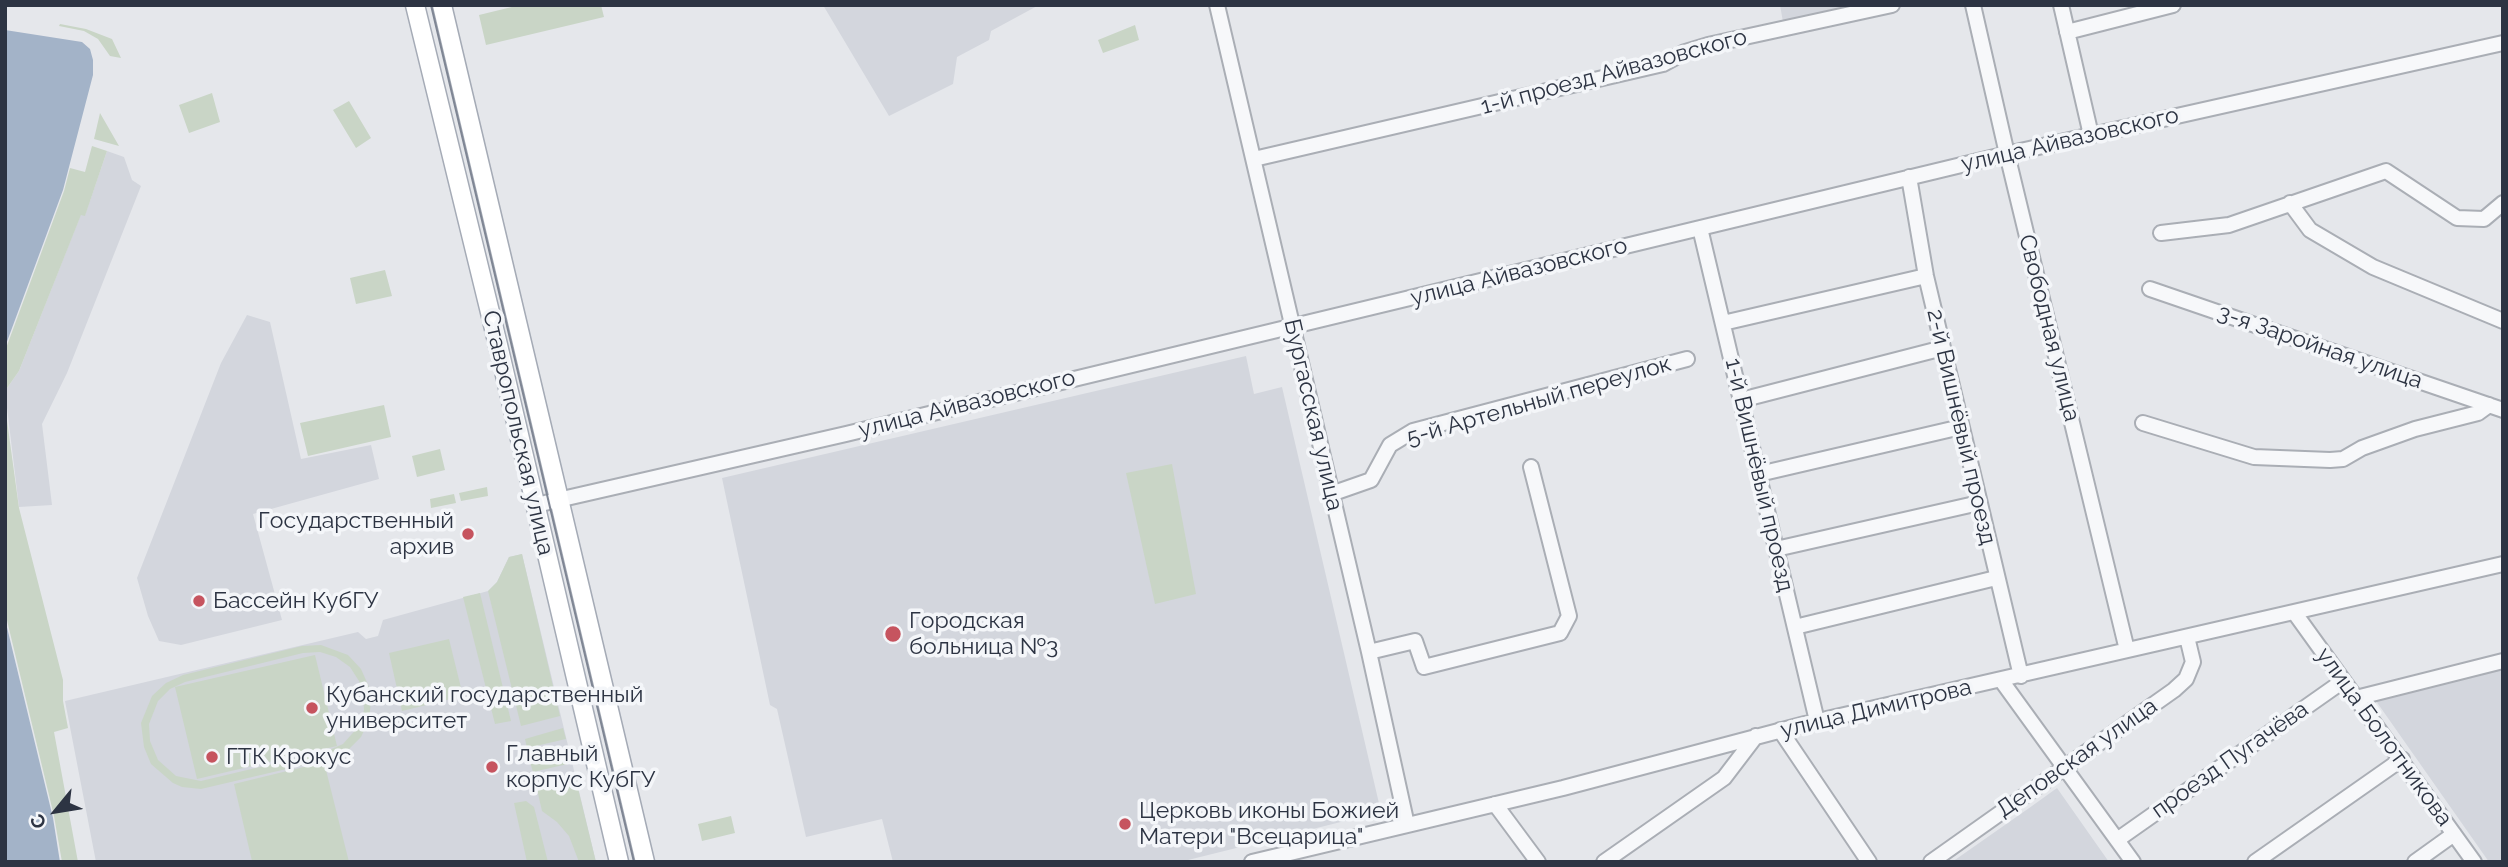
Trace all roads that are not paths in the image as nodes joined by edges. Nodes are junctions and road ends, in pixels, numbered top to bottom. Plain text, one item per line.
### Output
1 (415, 5) edge
2 (442, 5) edge
3 (1216, 5) edge
4 (1892, 5) edge
5 (1973, 5) edge
6 (2061, 5) edge
7 (2173, 5) edge
8 (2067, 32) junction
9 (2503, 43) edge
10 (2091, 135) junction
11 (2007, 154) junction
12 (1254, 159) junction
13 (1909, 177) junction
14 (2290, 202) junction
15 (2503, 204) edge
16 (1700, 228) junction
17 (2161, 233) dead end
18 (1926, 276) junction
19 (2150, 289) dead end
20 (2503, 321) edge
21 (1723, 323) junction
22 (1292, 327) junction
23 (1943, 348) junction
24 (1687, 359) dead end
25 (1741, 400) junction
26 (2496, 407) edge
27 (2143, 423) dead end
28 (1961, 426) junction
29 (1531, 467) dead end
30 (1759, 474) junction
31 (1331, 494) junction
32 (559, 499) junction
33 (1979, 503) junction
34 (536, 505) junction
35 (1776, 549) junction
36 (2503, 564) edge
37 (1996, 578) junction
38 (2294, 612) junction
39 (1795, 626) junction
40 (2187, 637) junction
41 (2127, 650) junction
42 (1369, 652) junction
43 (2503, 661) edge
44 (2021, 676) junction
45 (2001, 680) junction
46 (2343, 681) junction
47 (2357, 698) junction
48 (1817, 721) junction
49 (1780, 730) junction
50 (1756, 736) junction
51 (2402, 759) junction
52 (2063, 767) junction
53 (1494, 804) junction
54 (1407, 825) junction
55 (2454, 834) junction
56 (2117, 840) junction
57 (619, 862) edge
58 (645, 862) edge
59 (1252, 862) edge
60 (1538, 862) edge
61 (1604, 862) edge
62 (1868, 862) edge
63 (1931, 862) edge
64 (2133, 862) edge
65 (2255, 862) edge
66 (2415, 862) edge
67 (2473, 862) edge

1 - 34 main road, Ставропольская улица
2 - 32 main road, Ставропольская улица
3 - 12 street, Бургасская улица
4 - 12 street, 1-й проезд Айвазовского
5 - 11 street, Свободная улица
6 - 8 street
7 - 8 street
8 - 10 street
9 - 10 street, улица Айвазовского
10 - 11 street, улица Айвазовского
11 - 13 street, улица Айвазовского
11 - 41 street, Свободная улица
12 - 22 street, Бургасская улица
13 - 16 street, улица Айвазовского
13 - 18 street, 2-й Вишнёвый проезд
14 - 15 street
14 - 17 street
14 - 20 street
16 - 21 street, 1-й Вишнёвый проезд
16 - 22 street, улица Айвазовского
18 - 21 street
18 - 23 street, 2-й Вишнёвый проезд
19 - 26 street, 3-я Заройная улица
21 - 25 street, 1-й Вишнёвый проезд
22 - 31 street, Бургасская улица
22 - 32 street, улица Айвазовского
23 - 25 street
23 - 28 street, 2-й Вишнёвый проезд
24 - 31 street, 5-й Артельный переулок
25 - 30 street, 1-й Вишнёвый проезд
26 - 27 street
28 - 30 street
28 - 33 street, 2-й Вишнёвый проезд
29 - 42 street
30 - 35 street, 1-й Вишнёвый проезд
31 - 42 street, Бургасская улица
32 - 34 street, улица Айвазовского
32 - 58 main road, Ставропольская улица
33 - 35 street
33 - 37 street, 2-й Вишнёвый проезд
34 - 57 main road, Ставропольская улица
35 - 39 street, 1-й Вишнёвый проезд
36 - 38 street, улица Димитрова
37 - 39 street
37 - 44 street, 2-й Вишнёвый проезд
38 - 40 street, улица Димитрова
38 - 46 street, улица Болотникова
39 - 48 street, 1-й Вишнёвый проезд
40 - 41 street, улица Димитрова
40 - 52 street, Деповская улица
41 - 44 street, улица Димитрова
42 - 54 street, Бургасская улица
43 - 47 street
44 - 45 street, улица Димитрова
45 - 48 street, улица Димитрова
45 - 52 street
46 - 47 street, улица Болотникова
46 - 56 street, проезд Пугачёва
47 - 51 street, улица Болотникова
48 - 49 street, улица Димитрова
49 - 50 street, улица Димитрова
49 - 62 street
50 - 53 street, улица Димитрова
50 - 61 street
51 - 55 street, улица Болотникова
51 - 65 street
52 - 56 street
52 - 63 street, Деповская улица
53 - 54 street, улица Димитрова
53 - 60 street
54 - 59 street, улица Димитрова
55 - 66 street
55 - 67 street, улица Болотникова
56 - 64 street

